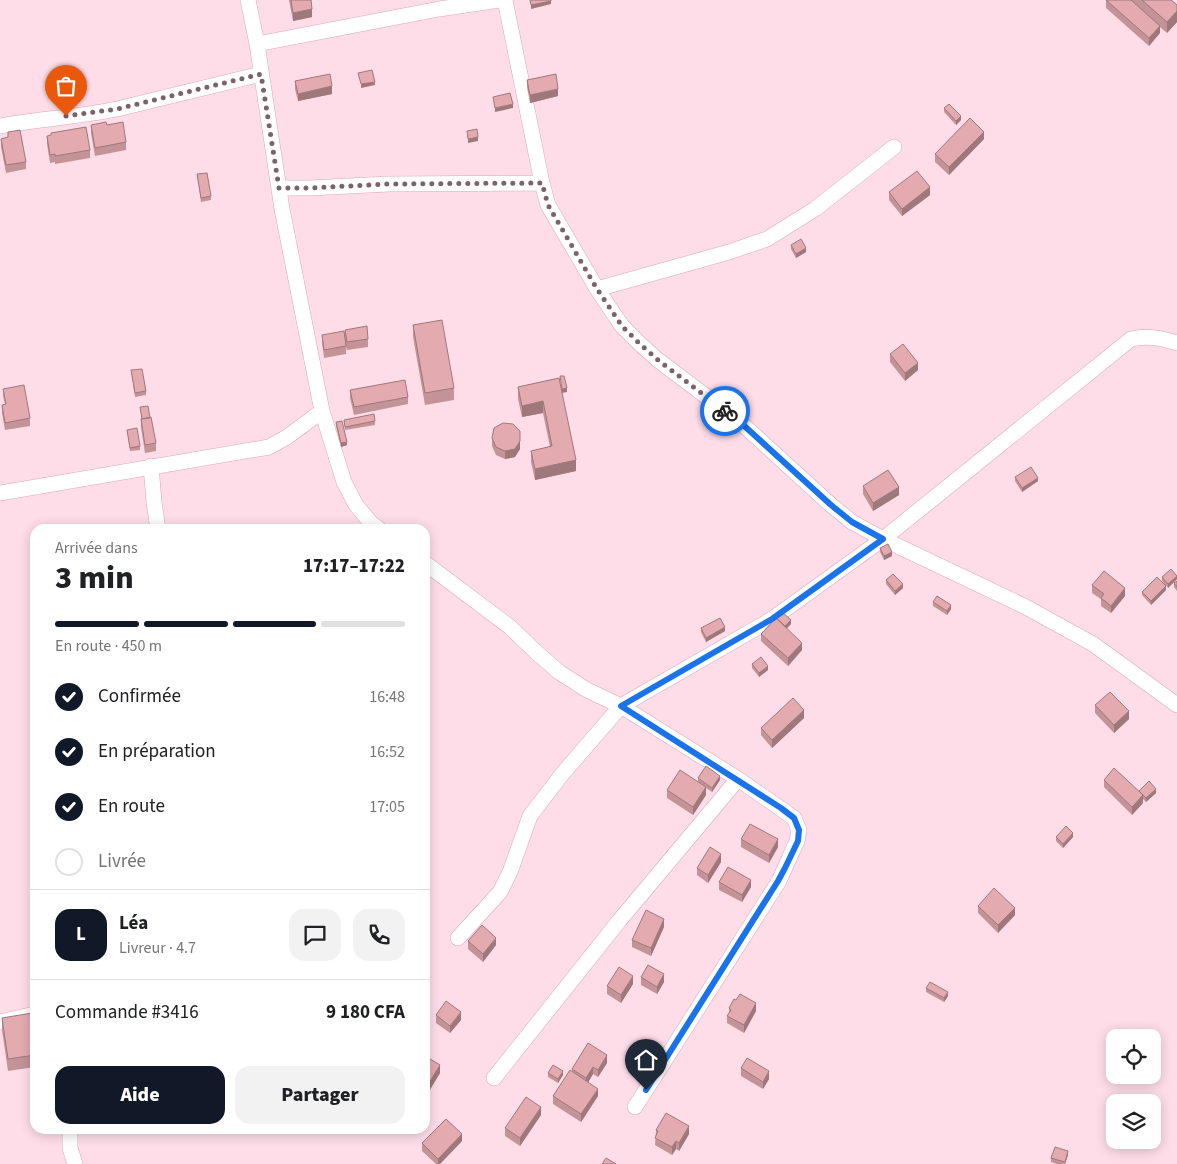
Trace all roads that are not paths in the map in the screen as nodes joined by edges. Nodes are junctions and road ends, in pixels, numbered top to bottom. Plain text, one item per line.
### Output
1 (248, 0) edge
2 (499, 0) edge
3 (504, 0) edge
4 (257, 44) junction
5 (261, 74) junction
6 (0, 126) edge
7 (894, 147) dead end
8 (542, 183) junction
9 (279, 188) junction
10 (597, 289) junction
11 (1177, 343) edge
12 (322, 412) junction
13 (151, 466) junction
14 (0, 493) edge
15 (157, 524) edge
16 (372, 524) edge
17 (883, 539) junction
18 (430, 567) edge
19 (1177, 705) edge
20 (621, 706) junction
21 (738, 779) junction
22 (458, 938) dead end
23 (30, 1017) edge
24 (0, 1022) edge
25 (494, 1078) dead end
26 (635, 1106) dead end
27 (70, 1134) edge
28 (76, 1164) edge

1 - 4 street
2 - 4 street
3 - 8 street
4 - 5 street
5 - 6 street
5 - 9 street
7 - 10 street
8 - 9 street
8 - 10 street
9 - 12 street
10 - 17 street
11 - 17 street
12 - 13 street
12 - 16 street
13 - 14 street
13 - 15 street
17 - 19 street
17 - 20 street
18 - 20 street
20 - 21 street
20 - 22 street
21 - 25 street
21 - 26 street
23 - 24 street
27 - 28 street

